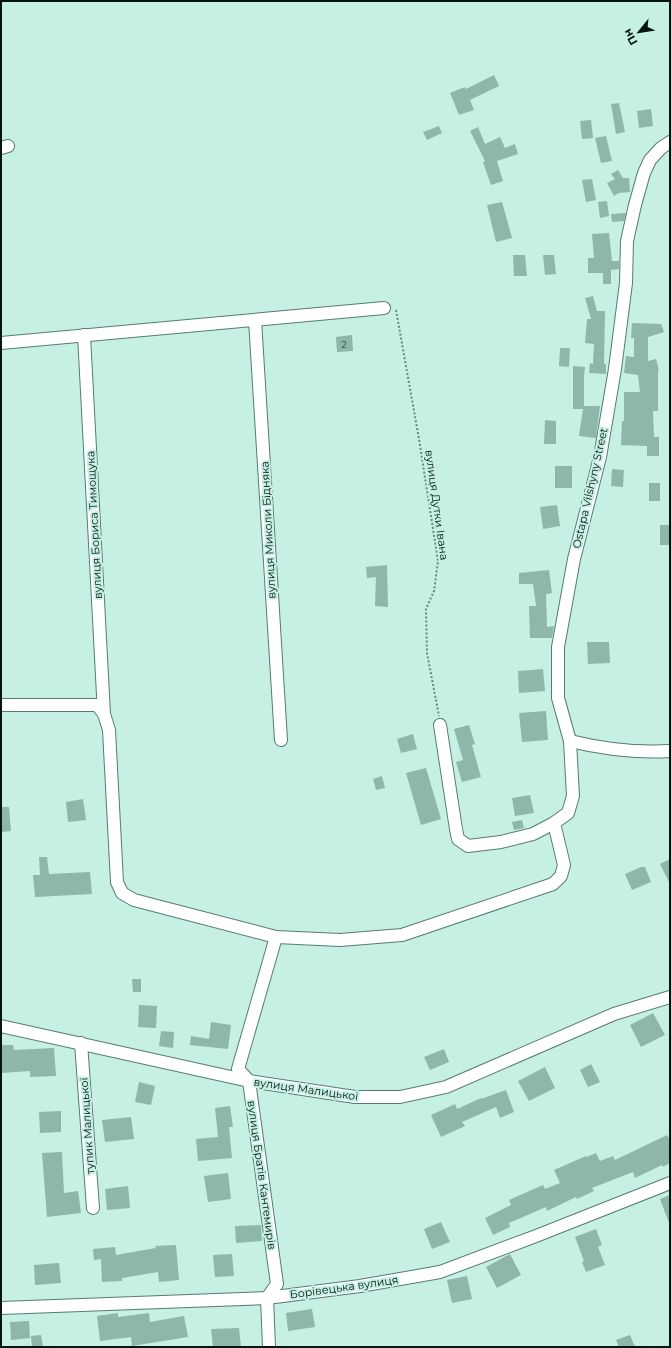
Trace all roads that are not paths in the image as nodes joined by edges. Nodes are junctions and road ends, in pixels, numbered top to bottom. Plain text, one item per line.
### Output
1 (670, 142) edge
2 (390, 309) road end
3 (255, 320) junction
4 (84, 335) junction
5 (1, 343) edge
6 (1, 705) edge
7 (104, 714) junction
8 (440, 725) road end
9 (281, 740) dead end
10 (570, 741) junction
11 (670, 751) edge
12 (554, 824) junction
13 (276, 937) junction
14 (670, 997) edge
15 (1, 1026) edge
16 (81, 1044) junction
17 (249, 1081) junction
18 (670, 1183) edge
19 (93, 1208) dead end
20 (267, 1298) junction
21 (1, 1308) edge
22 (269, 1347) edge

1 - 10 street, Ostapa Vilshyny Street
2 - 3 street
3 - 4 street
3 - 9 street, вулиця Миколи Бідняка
4 - 5 street
4 - 7 street, вулиця Бориса Тимощука
6 - 7 street
7 - 13 street, вулиця Бориса Тимощука
8 - 12 street
10 - 11 street
10 - 12 street, Ostapa Vilshyny Street
12 - 13 street, вулиця Бориса Тимощука
13 - 17 street, вулиця Братів Кантемирів
14 - 17 street, вулиця Малицької
15 - 16 street, вулиця Малицької
16 - 17 street, вулиця Малицької
16 - 19 street, тупик Малицької
17 - 20 street, вулиця Братів Кантемирів
18 - 20 street, Борівецька вулиця
20 - 21 street, Борівецька вулиця
20 - 22 street

